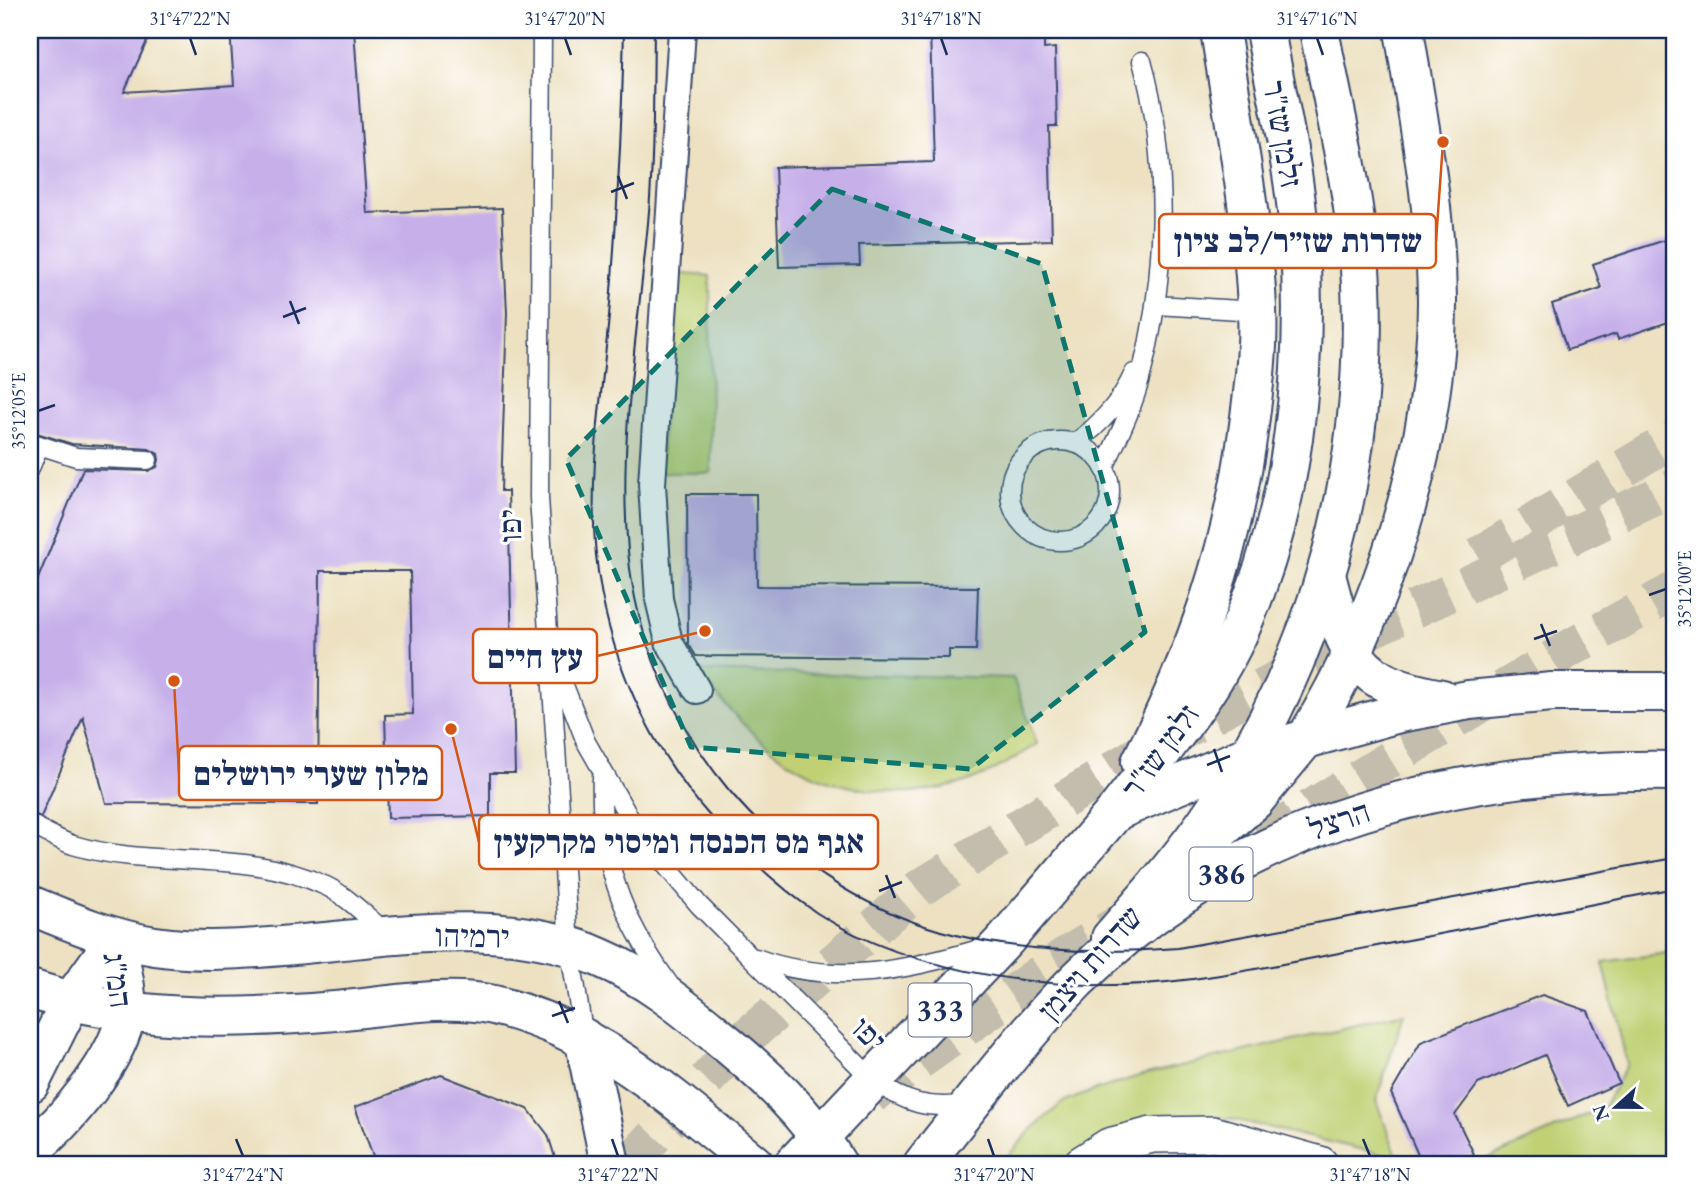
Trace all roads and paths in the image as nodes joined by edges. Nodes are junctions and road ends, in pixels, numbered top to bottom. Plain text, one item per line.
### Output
1 (542, 30) edge
2 (681, 30) edge
3 (1220, 30) edge
4 (1265, 30) edge
5 (1319, 30) edge
6 (1404, 30) edge
7 (1142, 61) dead end
8 (1156, 305) junction
9 (1257, 311) junction
10 (1148, 345) junction
11 (1075, 443) junction
12 (34, 444) edge
13 (148, 460) dead end
14 (30, 468) edge
15 (1104, 468) junction
16 (1326, 575) junction
17 (549, 647) junction
18 (1351, 650) junction
19 (697, 690) dead end
20 (1674, 692) edge
21 (1469, 700) junction
22 (1307, 737) junction
23 (1249, 755) junction
24 (1674, 771) edge
25 (602, 774) junction
26 (1116, 811) junction
27 (30, 824) edge
28 (1159, 883) junction
29 (30, 905) edge
30 (391, 936) junction
31 (116, 938) junction
32 (1005, 940) junction
33 (569, 946) junction
34 (749, 955) junction
35 (30, 989) edge
36 (71, 1001) junction
37 (1055, 1003) junction
38 (127, 1012) junction
39 (689, 1012) junction
40 (584, 1038) junction
41 (874, 1080) junction
42 (30, 1083) edge
43 (971, 1104) junction
44 (30, 1150) edge
45 (829, 1150) edge
46 (610, 1164) edge
47 (754, 1164) edge
48 (794, 1164) edge
49 (923, 1164) edge
50 (1081, 1164) edge
51 (1320, 1164) edge

1 - 17 lane, יפו
2 - 19 street
3 - 9 main road, זלמן שז"ר
4 - 26 main road, זלמן שז"ר
5 - 16 main road, זלמן שז"ר
6 - 18 main road
7 - 8 lane
8 - 9 lane
8 - 10 lane
9 - 26 main road, זלמן שז"ר
10 - 11 lane
10 - 15 lane
11 - 15 lane
11 - 15 lane
12 - 13 lane
12 - 14 lane
16 - 18 main road
16 - 23 main road, זלמן שז"ר
17 - 25 lane, יפו
17 - 33 lane
18 - 21 main road
18 - 22 main road
20 - 21 main road
21 - 22 main road
22 - 23 main road
22 - 28 main road
23 - 26 main road
23 - 28 main road, שדרות ויצמן / 333
24 - 37 main road, הרצל / 386
25 - 34 lane, יפו
25 - 39 lane
26 - 32 main road, 333
27 - 30 lane
28 - 37 main road, שדרות ויצמן / 333
29 - 31 main road, ירמיהו
30 - 31 main road, ירמיהו
30 - 33 main road, ירמיהו
31 - 36 main road, המ"ג
31 - 38 main road, המ"ג
32 - 34 lane, יפו
32 - 41 main road, 333
33 - 39 main road, ירמיהו
33 - 40 lane
34 - 41 lane, יפו
35 - 36 main road, ירמיהו
36 - 38 main road, ירמיהו
36 - 42 main road, המ"ג
37 - 43 main road, שדרות ויצמן / 333
38 - 40 main road, ירמיהו
38 - 44 main road, המ"ג
39 - 45 main road, ירמיהו
40 - 46 main road
40 - 47 main road, ירמיהו
41 - 43 lane, יפו
41 - 45 main road, 333
43 - 49 main road, שדרות ויצמן / 333
45 - 48 main road, 333
50 - 51 street

